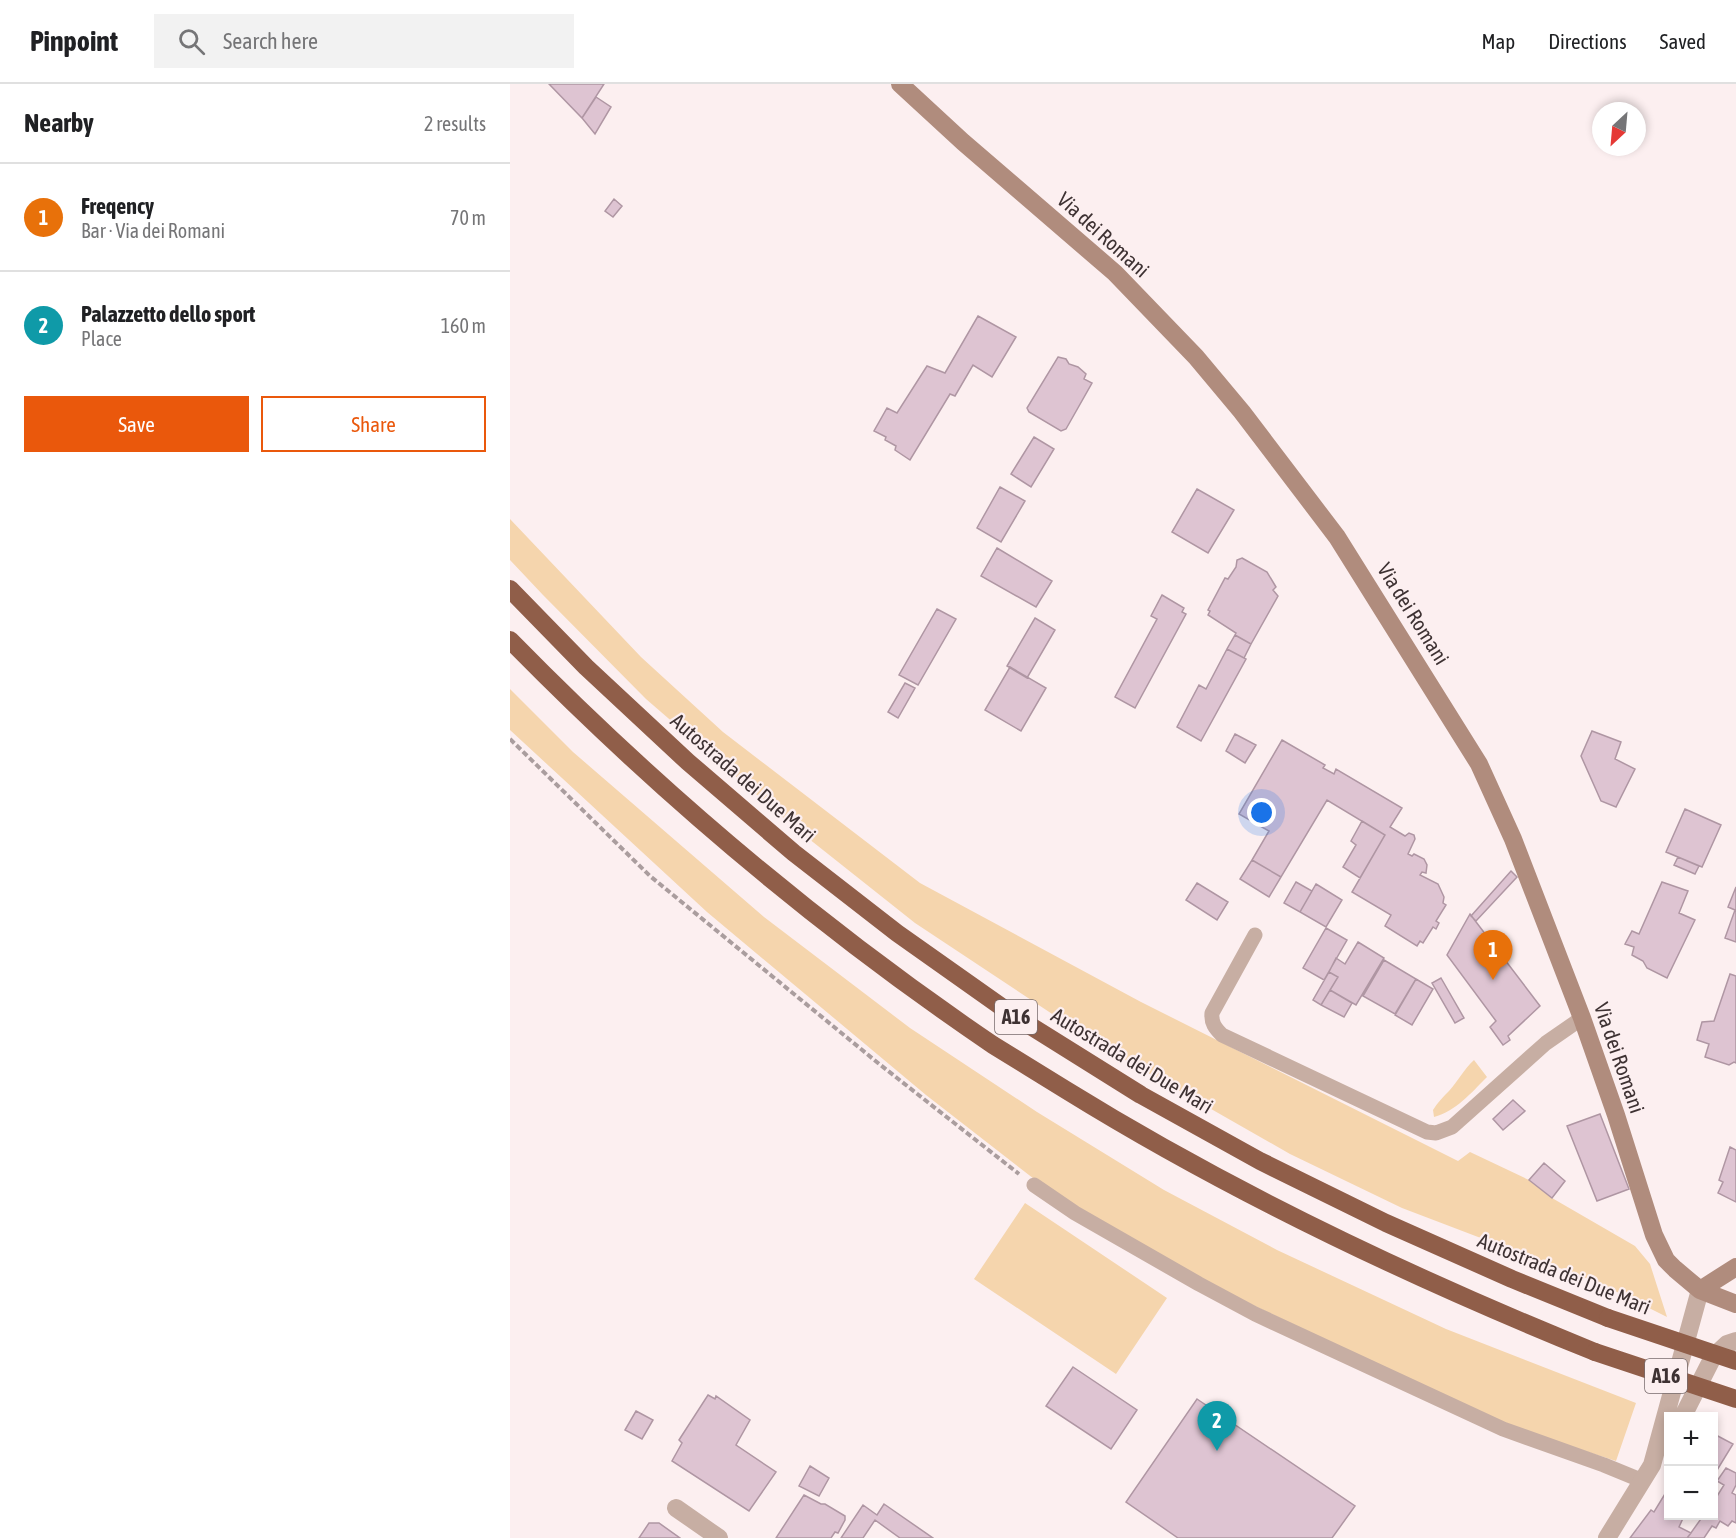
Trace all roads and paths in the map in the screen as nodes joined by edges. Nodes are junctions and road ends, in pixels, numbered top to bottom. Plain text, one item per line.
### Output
1 (900, 84) edge
2 (510, 589) edge
3 (510, 640) edge
4 (510, 739) edge
5 (1255, 935) dead end
6 (1582, 1018) junction
7 (1034, 1185) joint
8 (1736, 1267) edge
9 (1700, 1290) junction
10 (1736, 1304) edge
11 (1736, 1341) edge
12 (1736, 1361) edge
13 (1736, 1399) edge
14 (1685, 1412) edge
15 (1664, 1453) edge
16 (1652, 1465) junction
17 (1643, 1481) junction
18 (676, 1508) dead end
19 (720, 1538) edge
20 (1607, 1538) edge

1 - 6 main road, Via dei Romani
2 - 12 highway, Autostrada dei Due Mari / A16, bridge
3 - 13 highway, A16, bridge
4 - 7 path
5 - 6 lane
6 - 9 main road, Via dei Romani
7 - 17 lane
8 - 9 main road
9 - 10 main road, Via dei Romani
9 - 16 street
11 - 14 street
15 - 16 street
16 - 17 street
17 - 20 street
18 - 19 street

